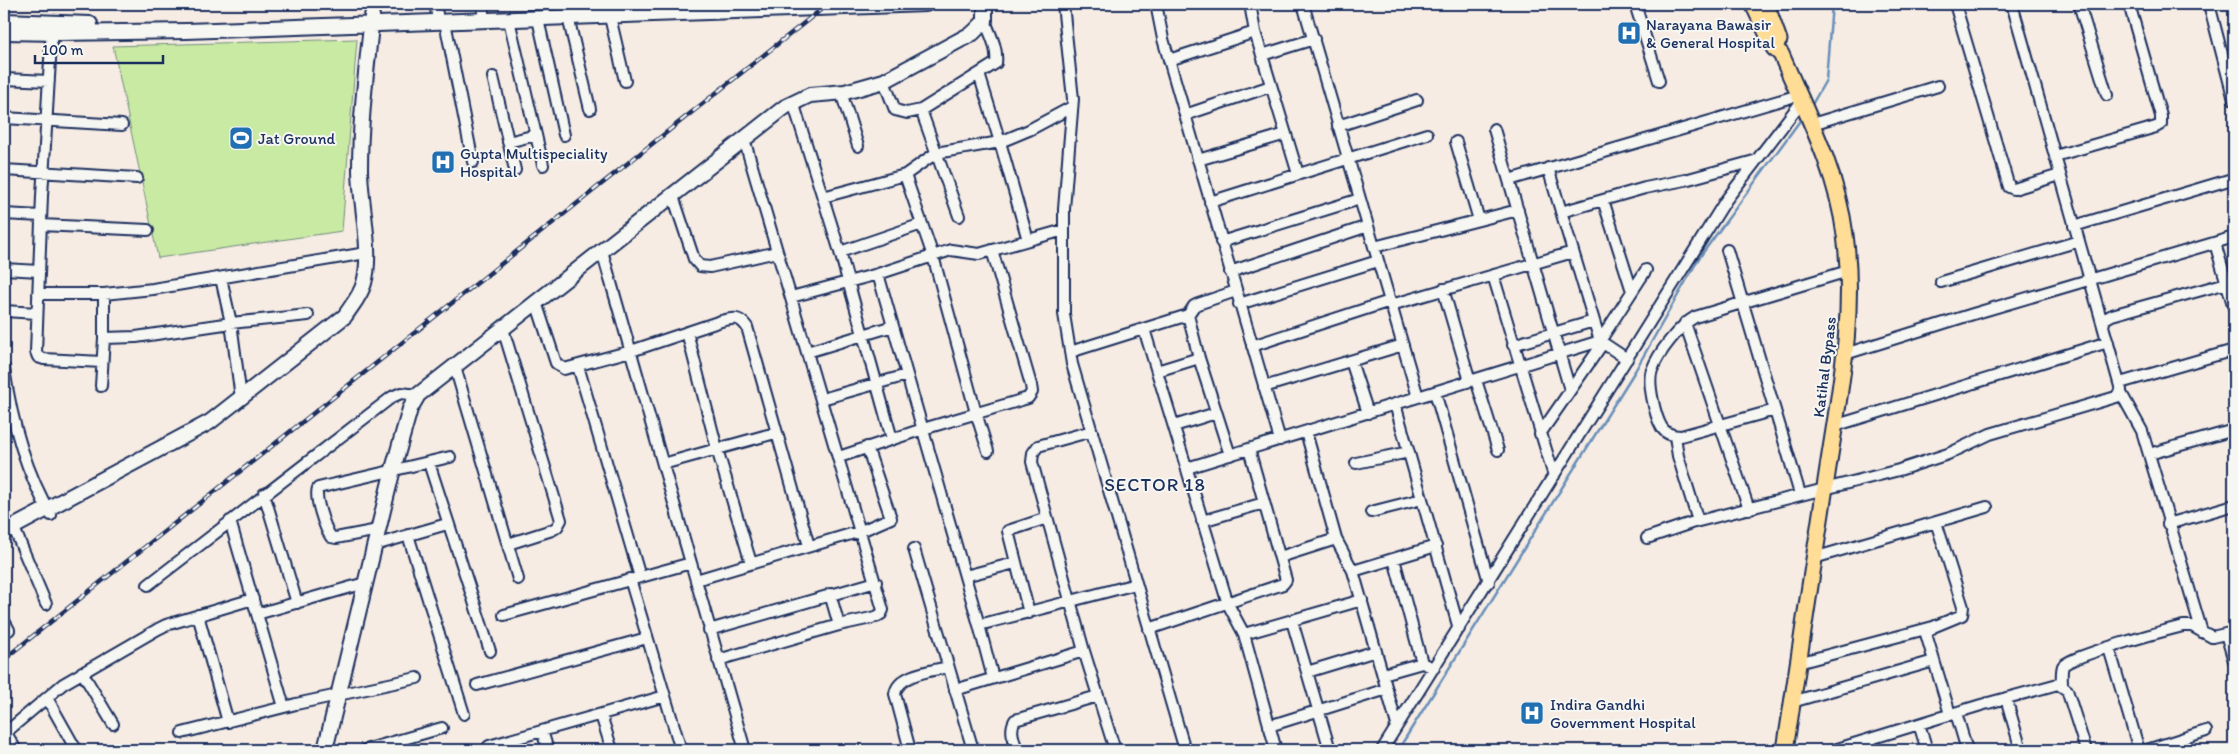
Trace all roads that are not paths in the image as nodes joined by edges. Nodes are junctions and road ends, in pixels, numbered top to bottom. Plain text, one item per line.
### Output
1 (700, 4) edge
2 (926, 4) edge
3 (986, 4) edge
4 (1063, 4) edge
5 (1156, 4) edge
6 (1250, 4) edge
7 (1303, 4) edge
8 (1635, 4) edge
9 (1753, 4) edge
10 (1766, 4) edge
11 (1955, 4) edge
12 (2012, 4) edge
13 (2079, 4) edge
14 (2129, 4) edge
15 (2209, 4) edge
16 (483, 8) edge
17 (589, 10) edge
18 (439, 13) edge
19 (372, 15) edge
20 (610, 17) junction
21 (568, 18) junction
22 (538, 19) junction
23 (509, 20) junction
24 (4, 21) edge
25 (985, 21) junction
26 (52, 28) junction
27 (4, 32) edge
28 (1255, 32) junction
29 (1314, 39) junction
30 (1781, 54) junction
31 (1262, 55) junction
32 (1169, 60) junction
33 (979, 74) junction
34 (492, 77) dead end
35 (4, 79) edge
36 (625, 81) dead end
37 (884, 81) junction
38 (1659, 81) dead end
39 (49, 82) junction
40 (1271, 86) junction
41 (1938, 86) dead end
42 (842, 92) junction
43 (2107, 95) dead end
44 (1801, 99) junction
45 (1417, 100) dead end
46 (2234, 100) edge
47 (793, 102) junction
48 (1072, 107) junction
49 (590, 109) dead end
50 (921, 110) junction
51 (1184, 115) junction
52 (4, 118) edge
53 (46, 120) junction
54 (1811, 121) junction
55 (122, 125) dead end
56 (1338, 126) junction
57 (1494, 129) dead end
58 (1286, 134) junction
59 (1427, 134) dead end
60 (536, 135) junction
61 (564, 135) dead end
62 (744, 139) junction
63 (508, 142) junction
64 (1000, 142) junction
65 (1456, 142) dead end
66 (858, 146) dead end
67 (936, 153) junction
68 (2054, 156) junction
69 (1348, 157) junction
70 (1198, 160) junction
71 (1754, 161) junction
72 (473, 162) dead end
73 (544, 165) dead end
74 (1548, 168) junction
75 (4, 170) edge
76 (515, 170) dead end
77 (43, 173) junction
78 (1298, 174) junction
79 (905, 175) junction
80 (2060, 175) junction
81 (137, 178) dead end
82 (2232, 179) dead end
83 (1509, 180) junction
84 (673, 196) junction
85 (823, 197) junction
86 (1360, 199) junction
87 (1603, 200) junction
88 (1210, 202) junction
89 (1518, 210) junction
90 (1561, 212) junction
91 (4, 214) edge
92 (959, 216) dead end
93 (41, 220) junction
94 (1479, 220) junction
95 (922, 224) junction
96 (1368, 226) junction
97 (2074, 226) junction
98 (148, 230) dead end
99 (1064, 230) junction
100 (2234, 237) edge
101 (1028, 240) junction
102 (2079, 241) junction
103 (1221, 242) junction
104 (2215, 243) junction
105 (1374, 247) junction
106 (992, 250) junction
107 (1727, 250) dead end
108 (602, 251) junction
109 (778, 252) junction
110 (840, 252) junction
111 (1573, 252) junction
112 (366, 254) junction
113 (932, 256) junction
114 (1378, 261) junction
115 (1533, 263) junction
116 (4, 269) edge
117 (39, 270) junction
118 (1646, 270) dead end
119 (1848, 271) junction
120 (1230, 272) junction
121 (878, 274) junction
122 (1493, 274) junction
123 (221, 278) junction
124 (2090, 280) junction
125 (848, 282) junction
126 (1941, 282) dead end
127 (2231, 282) edge
128 (1443, 289) junction
129 (1632, 291) junction
130 (1236, 292) junction
131 (38, 294) junction
132 (104, 294) junction
133 (791, 297) junction
134 (536, 302) junction
135 (1743, 302) junction
136 (1390, 303) junction
137 (1239, 304) junction
138 (2234, 308) edge
139 (4, 311) edge
140 (37, 313) junction
141 (308, 315) dead end
142 (1188, 315) junction
143 (1594, 321) junction
144 (231, 323) junction
145 (1685, 323) junction
146 (893, 326) junction
147 (2103, 326) junction
148 (503, 329) junction
149 (1144, 329) junction
150 (686, 332) junction
151 (1554, 333) junction
152 (864, 336) junction
153 (104, 338) junction
154 (1601, 342) junction
155 (2108, 342) junction
156 (1513, 344) junction
157 (1403, 345) junction
158 (1252, 346) junction
159 (2234, 350) edge
160 (631, 351) junction
161 (808, 352) junction
162 (1070, 352) junction
163 (1560, 354) junction
164 (1846, 354) junction
165 (1199, 358) junction
166 (1627, 359) junction
167 (1350, 361) junction
168 (102, 362) junction
169 (578, 366) junction
170 (1519, 366) junction
171 (455, 367) junction
172 (4, 368) edge
173 (1157, 371) junction
174 (907, 374) junction
175 (1473, 380) junction
176 (876, 384) junction
177 (101, 386) dead end
178 (1264, 388) junction
179 (2120, 388) junction
180 (1570, 390) junction
181 (1435, 392) junction
182 (418, 395) junction
183 (1418, 397) junction
184 (241, 398) junction
185 (822, 399) junction
186 (1395, 404) junction
187 (1775, 410) junction
188 (976, 413) junction
189 (1216, 413) junction
190 (1368, 413) junction
191 (1722, 425) junction
192 (1174, 426) junction
193 (1834, 426) junction
194 (923, 429) junction
195 (2234, 430) edge
196 (1092, 431) junction
197 (1306, 432) junction
198 (775, 433) junction
199 (1540, 434) junction
200 (1674, 436) junction
201 (892, 439) junction
202 (1280, 440) junction
203 (868, 447) junction
204 (717, 449) junction
205 (1249, 449) junction
206 (1498, 450) dead end
207 (988, 451) dead end
208 (1409, 452) junction
209 (2149, 454) junction
210 (1230, 455) junction
211 (450, 457) dead end
212 (839, 457) junction
213 (429, 463) junction
214 (1356, 463) dead end
215 (663, 464) junction
216 (1186, 468) junction
217 (393, 470) junction
218 (1554, 476) junction
219 (1825, 490) junction
220 (264, 494) junction
221 (1800, 494) junction
222 (1422, 499) junction
223 (1264, 503) junction
224 (2234, 505) edge
225 (1987, 507) dead end
226 (1749, 509) junction
227 (49, 512) junction
228 (1371, 512) dead end
229 (1047, 518) junction
230 (230, 521) junction
231 (1202, 521) junction
232 (1698, 521) junction
233 (1936, 522) junction
234 (448, 524) junction
235 (2168, 524) junction
236 (378, 530) junction
237 (861, 531) junction
238 (8, 534) edge
239 (408, 535) junction
240 (1648, 538) dead end
241 (1336, 539) junction
242 (375, 544) junction
243 (508, 544) junction
244 (809, 546) junction
245 (1436, 546) junction
246 (914, 549) dead end
247 (1280, 557) junction
248 (1394, 558) junction
249 (1814, 558) junction
250 (691, 563) junction
251 (751, 563) junction
252 (1016, 563) junction
253 (1353, 571) junction
254 (965, 576) junction
255 (635, 578) junction
256 (518, 579) dead end
257 (696, 580) junction
258 (876, 582) junction
259 (1489, 582) junction
260 (365, 583) junction
261 (1136, 584) junction
262 (148, 585) dead end
263 (830, 594) junction
264 (253, 599) junction
265 (1362, 600) junction
266 (297, 603) junction
267 (1070, 603) junction
268 (46, 604) dead end
269 (1228, 604) junction
270 (1029, 613) junction
271 (257, 614) junction
272 (198, 615) junction
273 (504, 615) dead end
274 (4, 620) edge
275 (1292, 621) junction
276 (839, 625) junction
277 (979, 625) junction
278 (1932, 627) junction
279 (1149, 629) junction
280 (1459, 629) junction
281 (9, 630) dead end
282 (710, 630) junction
283 (2202, 632) junction
284 (2230, 633) edge
285 (1244, 634) junction
286 (648, 638) junction
287 (2109, 648) junction
288 (1084, 651) junction
289 (1376, 651) junction
290 (490, 652) dead end
291 (718, 660) junction
292 (1934, 661) junction
293 (2234, 661) edge
294 (1422, 662) junction
295 (1798, 663) junction
296 (948, 667) junction
297 (1434, 668) junction
298 (82, 672) junction
299 (1307, 672) junction
300 (1383, 674) junction
301 (416, 678) dead end
302 (992, 678) junction
303 (477, 685) dead end
304 (2062, 685) junction
305 (1387, 689) junction
306 (955, 690) junction
307 (339, 694) junction
308 (665, 696) junction
309 (1098, 696) junction
310 (47, 698) junction
311 (2006, 698) junction
312 (1792, 702) junction
313 (284, 707) junction
314 (1318, 710) junction
315 (464, 714) dead end
316 (1953, 714) junction
317 (601, 715) junction
318 (228, 722) junction
319 (113, 724) dead end
320 (1919, 724) junction
321 (1397, 725) junction
322 (1268, 726) junction
323 (442, 728) dead end
324 (542, 731) junction
325 (2206, 731) dead end
326 (5, 733) edge
327 (182, 734) dead end
328 (1870, 745) edge
329 (74, 746) dead end
330 (16, 750) edge
331 (325, 750) edge
332 (366, 750) edge
333 (486, 750) edge
334 (548, 750) edge
335 (612, 750) edge
336 (681, 750) edge
337 (745, 750) edge
338 (909, 750) edge
339 (973, 750) edge
340 (1017, 750) edge
341 (1115, 750) edge
342 (1185, 750) edge
343 (1276, 750) edge
344 (1330, 750) edge
345 (1382, 750) edge
346 (1785, 750) edge
347 (1834, 750) edge
348 (1927, 750) edge
349 (1967, 750) edge
350 (2021, 750) edge
351 (2086, 750) edge
352 (2139, 750) edge
353 (2146, 750) edge

1 - 17 main road
2 - 20 main road
3 - 25 main road
4 - 48 street
5 - 32 street
6 - 28 street
7 - 29 street
8 - 38 street
9 - 30 main road, Katihal Bypass
10 - 30 main road
11 - 80 street
12 - 68 street
13 - 43 street
14 - 68 street
15 - 46 street
16 - 17 main road
16 - 18 main road
17 - 20 main road
17 - 21 main road
18 - 19 main road
18 - 23 main road
18 - 72 street
19 - 26 main road
19 - 112 main road
20 - 36 street
21 - 22 main road
21 - 49 street
22 - 23 main road
22 - 61 street
23 - 60 street
24 - 26 main road
25 - 33 street
25 - 37 main road
26 - 27 main road
26 - 39 street
28 - 31 street
28 - 32 street
29 - 31 street
29 - 56 street
30 - 44 main road, Katihal Bypass
31 - 40 street
32 - 51 street
33 - 50 street
33 - 64 street
34 - 63 street
35 - 39 street
37 - 42 main road
37 - 50 street
39 - 53 street
40 - 51 street
40 - 58 street
41 - 54 street
42 - 47 main road
42 - 66 street
44 - 54 main road, Katihal Bypass
44 - 71 street
44 - 74 street
45 - 56 street
47 - 62 main road
47 - 85 street
48 - 64 street
48 - 99 street
50 - 67 street
51 - 70 street
52 - 53 street
53 - 55 street
53 - 77 street
54 - 119 main road, Katihal Bypass
56 - 69 street
57 - 83 street
58 - 70 street
58 - 78 street
59 - 69 street
60 - 63 street
60 - 73 street
62 - 84 main road
62 - 109 street
63 - 76 street
64 - 67 street
64 - 101 street
65 - 94 street
67 - 79 street
67 - 92 street
68 - 80 street
69 - 78 street
69 - 86 street
70 - 88 street
71 - 87 street
71 - 166 street
74 - 83 street
74 - 90 street
75 - 77 street
77 - 81 street
77 - 93 street
78 - 88 street
79 - 85 street
79 - 95 street
80 - 97 street
82 - 97 street
83 - 89 street
84 - 108 main road
84 - 109 street
85 - 110 street
86 - 96 street
86 - 103 street
87 - 90 street
87 - 129 street
88 - 103 street
89 - 94 street
89 - 115 street
90 - 111 street
91 - 93 street
93 - 98 street
93 - 117 street
94 - 105 street
95 - 110 street
95 - 113 street
96 - 105 street
96 - 120 street
97 - 102 street
99 - 101 street
99 - 162 street
100 - 104 street
101 - 106 street
102 - 124 street
102 - 126 street
103 - 120 street
104 - 124 street
104 - 127 street
105 - 114 street
106 - 113 street
106 - 188 street
107 - 135 street
108 - 134 main road
108 - 160 street
109 - 133 street
110 - 125 street
111 - 115 street
111 - 143 street
112 - 123 street
112 - 184 main road
113 - 121 street
113 - 188 street
114 - 136 street
114 - 137 street
115 - 122 street
115 - 151 street
116 - 117 street
117 - 131 street
118 - 129 street
119 - 135 street
119 - 164 main road, Katihal Bypass
120 - 130 street
121 - 125 street
121 - 146 street
122 - 128 street
122 - 156 street
123 - 132 street
123 - 144 street
124 - 147 street
124 - 164 street
125 - 133 street
125 - 152 street
127 - 138 street
127 - 147 street
128 - 136 street
128 - 175 street
129 - 154 street
130 - 137 street
130 - 142 street
131 - 132 street
131 - 140 street
132 - 153 street
133 - 161 street
134 - 148 main road
134 - 169 street
135 - 145 street
135 - 187 street
136 - 157 street
136 - 158 street
137 - 158 street
139 - 140 street
140 - 168 street
141 - 144 street
142 - 149 street
142 - 165 street
143 - 151 street
143 - 154 street
144 - 153 street
144 - 184 street
145 - 191 street
145 - 200 street
146 - 152 street
146 - 174 street
147 - 155 street
148 - 171 main road
148 - 243 street
149 - 162 street
149 - 173 street
150 - 160 street
150 - 198 street
150 - 204 street
151 - 156 street
151 - 163 street
152 - 161 street
152 - 176 street
153 - 168 street
154 - 163 street
154 - 166 street
154 - 180 street
155 - 179 street
155 - 193 street
156 - 170 street
157 - 167 street
157 - 183 street
158 - 178 street
159 - 179 street
160 - 169 street
160 - 215 street
161 - 185 street
162 - 196 street
163 - 170 street
163 - 180 street
164 - 193 main road, Katihal Bypass
165 - 173 street
165 - 189 street
166 - 218 street
167 - 178 street
167 - 190 street
168 - 177 street
169 - 255 street
170 - 175 street
170 - 199 street
171 - 182 main road
171 - 243 street
172 - 227 street
173 - 192 street
174 - 176 street
174 - 194 street
175 - 181 street
175 - 206 street
176 - 185 street
176 - 201 street
178 - 202 street
179 - 209 street
179 - 219 street
180 - 199 street
181 - 183 street
181 - 259 street
182 - 217 main road
182 - 220 street
183 - 186 street
184 - 227 main road
185 - 212 street
186 - 190 street
186 - 208 street
187 - 191 street
187 - 221 street
188 - 194 street
188 - 207 street
189 - 192 street
189 - 210 street
190 - 197 street
191 - 200 street
191 - 226 street
192 - 216 street
193 - 219 main road, Katihal Bypass
194 - 201 street
194 - 254 street
195 - 209 street
196 - 229 street
196 - 261 street
197 - 202 street
197 - 241 street
198 - 204 street
198 - 244 street
199 - 218 street
200 - 232 street
201 - 203 street
202 - 205 street
203 - 212 street
203 - 237 street
204 - 215 street
204 - 251 street
205 - 210 street
205 - 223 street
208 - 214 street
208 - 222 street
209 - 235 street
210 - 216 street
211 - 213 street
212 - 237 street
213 - 217 street
213 - 234 street
215 - 250 street
216 - 231 street
217 - 236 main road
217 - 236 street
218 - 259 street
219 - 221 street
219 - 249 main road, Katihal Bypass
220 - 230 street
220 - 266 street
221 - 226 street
222 - 228 street
222 - 245 street
223 - 231 street
223 - 247 street
224 - 235 street
225 - 233 street
226 - 232 street
227 - 238 main road
229 - 252 street
229 - 267 street
230 - 262 street
230 - 264 street
231 - 269 street
232 - 240 street
233 - 249 street
233 - 278 street
234 - 239 street
234 - 290 street
235 - 283 street
236 - 242 main road
237 - 244 street
237 - 258 street
238 - 268 street
239 - 242 street
239 - 315 street
241 - 247 street
241 - 253 street
242 - 260 main road
243 - 256 street
244 - 251 street
245 - 248 street
245 - 280 street
246 - 296 street
247 - 269 street
248 - 253 street
248 - 294 street
249 - 295 main road, Katihal Bypass
250 - 255 street
250 - 257 street
251 - 257 street
252 - 254 street
252 - 270 street
253 - 265 street
254 - 277 street
255 - 273 street
255 - 286 street
257 - 282 street
258 - 263 street
258 - 276 street
259 - 280 street
260 - 266 street
260 - 307 main road
261 - 267 street
261 - 279 street
263 - 276 street
263 - 282 street
264 - 271 street
264 - 272 street
265 - 275 street
265 - 289 street
266 - 271 street
267 - 270 street
267 - 288 street
269 - 279 street
269 - 285 street
270 - 277 street
271 - 313 street
272 - 298 street
272 - 318 street
274 - 281 street
275 - 285 street
275 - 299 street
276 - 291 street
277 - 302 street
278 - 292 street
278 - 295 street
279 - 342 street
280 - 297 street
282 - 291 street
283 - 284 street
283 - 287 street
284 - 293 street
285 - 322 street
286 - 303 street
286 - 308 street
287 - 304 street
287 - 352 street
288 - 302 street
288 - 309 street
289 - 299 street
289 - 300 street
291 - 337 street
292 - 312 street
292 - 316 street
294 - 297 street
294 - 300 street
295 - 312 main road, Katihal Bypass
296 - 306 street
296 - 338 street
297 - 321 street
298 - 310 street
298 - 319 street
299 - 314 street
300 - 305 street
301 - 307 street
302 - 306 street
304 - 311 street
304 - 351 street
305 - 314 street
305 - 321 street
306 - 339 street
307 - 313 street
307 - 331 main road
308 - 317 street
308 - 336 street
309 - 340 street
309 - 341 street
310 - 326 street
310 - 329 street
311 - 316 street
311 - 350 street
312 - 346 main road, Katihal Bypass
313 - 318 street
314 - 322 street
314 - 344 street
316 - 320 street
316 - 349 street
317 - 324 street
317 - 335 street
318 - 327 street
320 - 328 street
320 - 348 street
321 - 345 street
322 - 343 street
323 - 332 street
324 - 333 street
324 - 334 street
325 - 353 street
326 - 330 street
328 - 347 street

